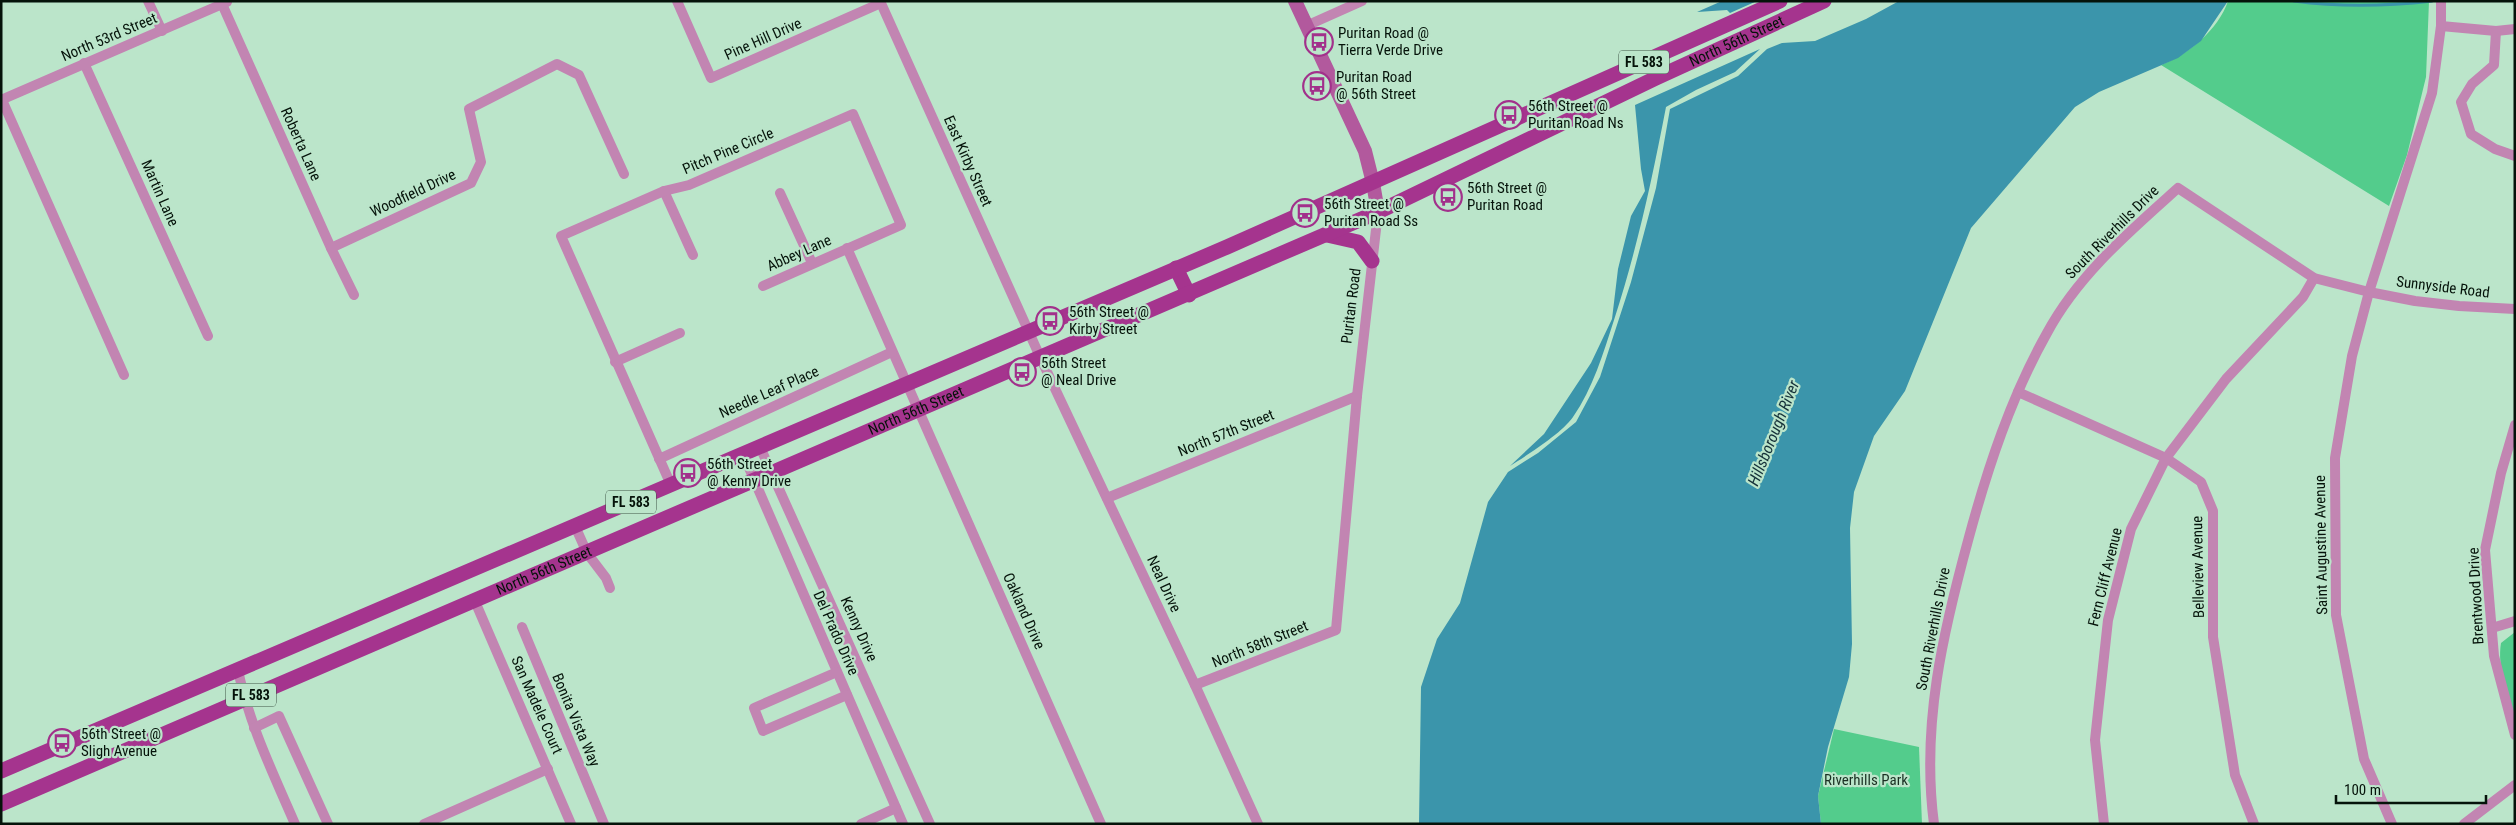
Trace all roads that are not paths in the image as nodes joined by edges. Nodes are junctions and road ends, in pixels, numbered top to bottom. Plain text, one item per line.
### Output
1 (148, 1) edge
2 (677, 1) edge
3 (1295, 1) edge
4 (1362, 1) edge
5 (1780, 1) edge
6 (1824, 1) edge
7 (2441, 1) edge
8 (225, 2) edge
9 (881, 2) edge
10 (1306, 26) junction
11 (2441, 26) junction
12 (2515, 29) edge
13 (162, 31) junction
14 (2496, 31) junction
15 (84, 63) junction
16 (1604, 80) junction
17 (1613, 99) junction
18 (2, 100) edge
19 (2515, 156) edge
20 (624, 174) dead end
21 (1374, 183) junction
22 (664, 191) junction
23 (780, 193) dead end
24 (1378, 212) junction
25 (1326, 235) junction
26 (331, 248) junction
27 (847, 248) junction
28 (692, 255) dead end
29 (1372, 261) junction
30 (812, 263) junction
31 (1176, 268) junction
32 (2314, 278) junction
33 (763, 286) dead end
34 (2369, 292) junction
35 (354, 295) dead end
36 (1189, 295) junction
37 (2515, 309) edge
38 (1029, 332) junction
39 (680, 333) dead end
40 (208, 336) dead end
41 (892, 352) junction
42 (1041, 359) junction
43 (615, 362) junction
44 (124, 375) dead end
45 (907, 385) junction
46 (2018, 392) junction
47 (1357, 396) junction
48 (919, 411) junction
49 (2515, 426) edge
50 (760, 447) junction
51 (743, 454) junction
52 (2166, 458) junction
53 (659, 459) junction
54 (772, 473) junction
55 (754, 481) junction
56 (671, 485) junction
57 (1107, 498) junction
58 (575, 526) junction
59 (587, 553) junction
60 (610, 588) dead end
61 (474, 599) junction
62 (2515, 621) edge
63 (522, 627) dead end
64 (2492, 628) junction
65 (1336, 630) joint
66 (238, 670) junction
67 (837, 672) junction
68 (1195, 685) junction
69 (847, 695) junction
70 (244, 698) junction
71 (254, 728) junction
72 (2515, 734) edge
73 (548, 769) junction
74 (1, 771) edge
75 (2515, 785) edge
76 (1, 804) edge
77 (896, 808) junction
78 (295, 824) edge
79 (328, 824) edge
80 (424, 824) edge
81 (571, 824) edge
82 (604, 824) edge
83 (861, 824) edge
84 (903, 824) edge
85 (930, 824) edge
86 (1101, 824) edge
87 (1258, 824) edge
88 (1934, 824) edge
89 (2104, 824) edge
90 (2254, 824) edge
91 (2392, 824) edge
92 (2464, 824) edge

1 - 13 street
2 - 9 street, Pine Hill Drive
3 - 10 street, Puritan Road
4 - 10 street
5 - 16 main road, North 56th Street / FL 583
6 - 17 main road, North 56th Street / FL 583
7 - 11 street
8 - 13 street, North 53rd Street
8 - 26 street, Roberta Lane
9 - 38 street, East Kirby Street
10 - 21 street, Puritan Road
11 - 14 street
11 - 34 street
12 - 14 street
13 - 15 street, North 53rd Street
14 - 19 street
15 - 18 street, North 53rd Street
15 - 40 street, Martin Lane
16 - 17 main road
16 - 21 main road, North 56th Street / FL 583
17 - 24 main road, North 56th Street / FL 583
18 - 44 street
20 - 26 street, Woodfield Drive
21 - 24 street, Puritan Road
21 - 31 main road, North 56th Street / FL 583
22 - 27 street, Pitch Pine Circle
22 - 28 street
22 - 43 street, Pitch Pine Circle
23 - 30 street
24 - 25 main road, North 56th Street / FL 583
24 - 29 street, Puritan Road
25 - 29 main road
25 - 36 main road, North 56th Street / FL 583
26 - 35 street, Roberta Lane
27 - 30 street, Abbey Lane
27 - 41 street
29 - 47 street, Puritan Road
30 - 33 street, Abbey Lane
31 - 36 main road
31 - 38 main road, North 56th Street / FL 583
32 - 34 street, South Riverhills Drive
32 - 46 street, South Riverhills Drive
32 - 52 street, Fern Cliff Avenue
34 - 37 street, Sunnyside Road
34 - 91 street, Saint Augustine Avenue
36 - 42 main road, North 56th Street / FL 583
38 - 42 street, East Kirby Street
38 - 45 main road, North 56th Street / FL 583
39 - 43 street
41 - 45 street
41 - 53 street, Needle Leaf Place
42 - 48 main road, North 56th Street / FL 583
42 - 57 street, Neal Drive
43 - 53 street, Pitch Pine Circle
45 - 48 street, Oakland Drive
45 - 50 main road, North 56th Street / FL 583
46 - 52 street, Belleview Avenue
46 - 88 street, South Riverhills Drive
47 - 57 street, North 57th Street
47 - 65 street, Puritan Road
48 - 54 main road, North 56th Street / FL 583
48 - 86 street, Oakland Drive
49 - 64 street, Brentwood Drive
50 - 51 main road, North 56th Street / FL 583
50 - 54 street, Kenny Drive
51 - 55 street, Del Prado Drive
51 - 56 main road, North 56th Street / FL 583
52 - 89 street, Fern Cliff Avenue
52 - 90 street, Belleview Avenue
53 - 56 street, Pitch Pine Circle
54 - 55 main road, North 56th Street / FL 583
54 - 85 street, Kenny Drive
55 - 59 main road, North 56th Street / FL 583
55 - 67 street, Del Prado Drive
56 - 58 main road, North 56th Street / FL 583
57 - 68 street, Neal Drive
58 - 59 street
58 - 66 main road, North 56th Street / FL 583
59 - 60 street
59 - 61 main road, North 56th Street / FL 583
61 - 70 main road, North 56th Street / FL 583
61 - 73 street, San Madele Court
62 - 64 street
63 - 82 street, Bonita Vista Way
64 - 72 street, Brentwood Drive
65 - 68 street, North 58th Street
66 - 70 street
66 - 74 main road, North 56th Street / FL 583
67 - 69 street, Del Prado Drive
67 - 69 street
68 - 87 street, Neal Drive
69 - 77 street, Del Prado Drive
70 - 71 street
70 - 76 main road, North 56th Street / FL 583
71 - 78 street
71 - 79 street
73 - 80 street
73 - 81 street, San Madele Court
75 - 92 street
77 - 83 street
77 - 84 street, Del Prado Drive

